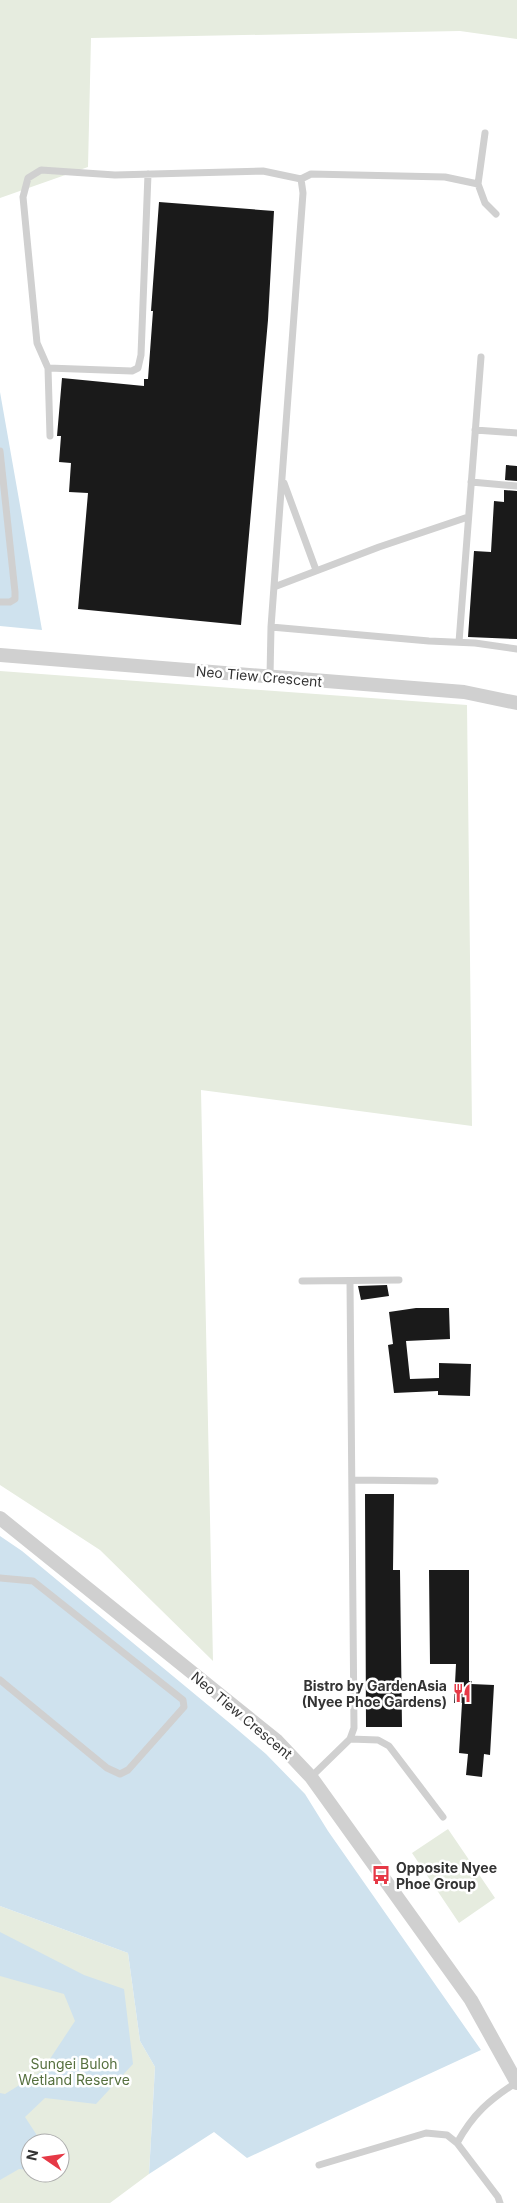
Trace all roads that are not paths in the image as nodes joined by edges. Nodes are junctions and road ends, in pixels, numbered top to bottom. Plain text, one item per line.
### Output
1 (485, 133) dead end
2 (148, 174) junction
3 (301, 179) junction
4 (478, 184) junction
5 (496, 214) dead end
6 (481, 356) dead end
7 (48, 368) junction
8 (475, 430) junction
9 (517, 433) edge
10 (50, 436) dead end
11 (0, 451) edge
12 (282, 480) junction
13 (471, 482) junction
14 (517, 486) edge
15 (468, 517) junction
16 (316, 570) junction
17 (274, 587) junction
18 (0, 602) edge
19 (270, 627) junction
20 (459, 642) junction
21 (517, 648) edge
22 (0, 655) edge
23 (270, 676) junction
24 (517, 702) edge
25 (399, 1280) dead end
26 (302, 1281) dead end
27 (350, 1281) junction
28 (352, 1480) junction
29 (435, 1481) dead end
30 (0, 1518) edge
31 (0, 1578) edge
32 (0, 1680) edge
33 (350, 1739) junction
34 (311, 1777) junction
35 (443, 1817) dead end
36 (517, 2082) edge
37 (457, 2143) junction
38 (319, 2166) dead end
39 (500, 2203) edge

1 - 4 lane
2 - 3 lane
2 - 7 lane
2 - 7 lane
3 - 4 lane
3 - 12 lane
4 - 5 lane
6 - 8 lane
7 - 10 lane
8 - 9 lane
8 - 13 lane
11 - 18 lane
12 - 16 lane
12 - 17 lane
13 - 14 lane
13 - 15 lane
15 - 16 lane
15 - 20 lane
16 - 17 lane
17 - 19 lane
19 - 20 lane
19 - 23 lane
20 - 21 lane
22 - 23 street, Neo Tiew Crescent
23 - 24 street, Neo Tiew Crescent
25 - 27 lane
26 - 27 lane
27 - 28 lane
28 - 29 lane
28 - 33 lane
30 - 34 street, Neo Tiew Crescent
31 - 32 lane
33 - 34 lane
33 - 35 lane
34 - 36 street, Neo Tiew Crescent
36 - 37 lane
37 - 38 lane
37 - 39 lane

